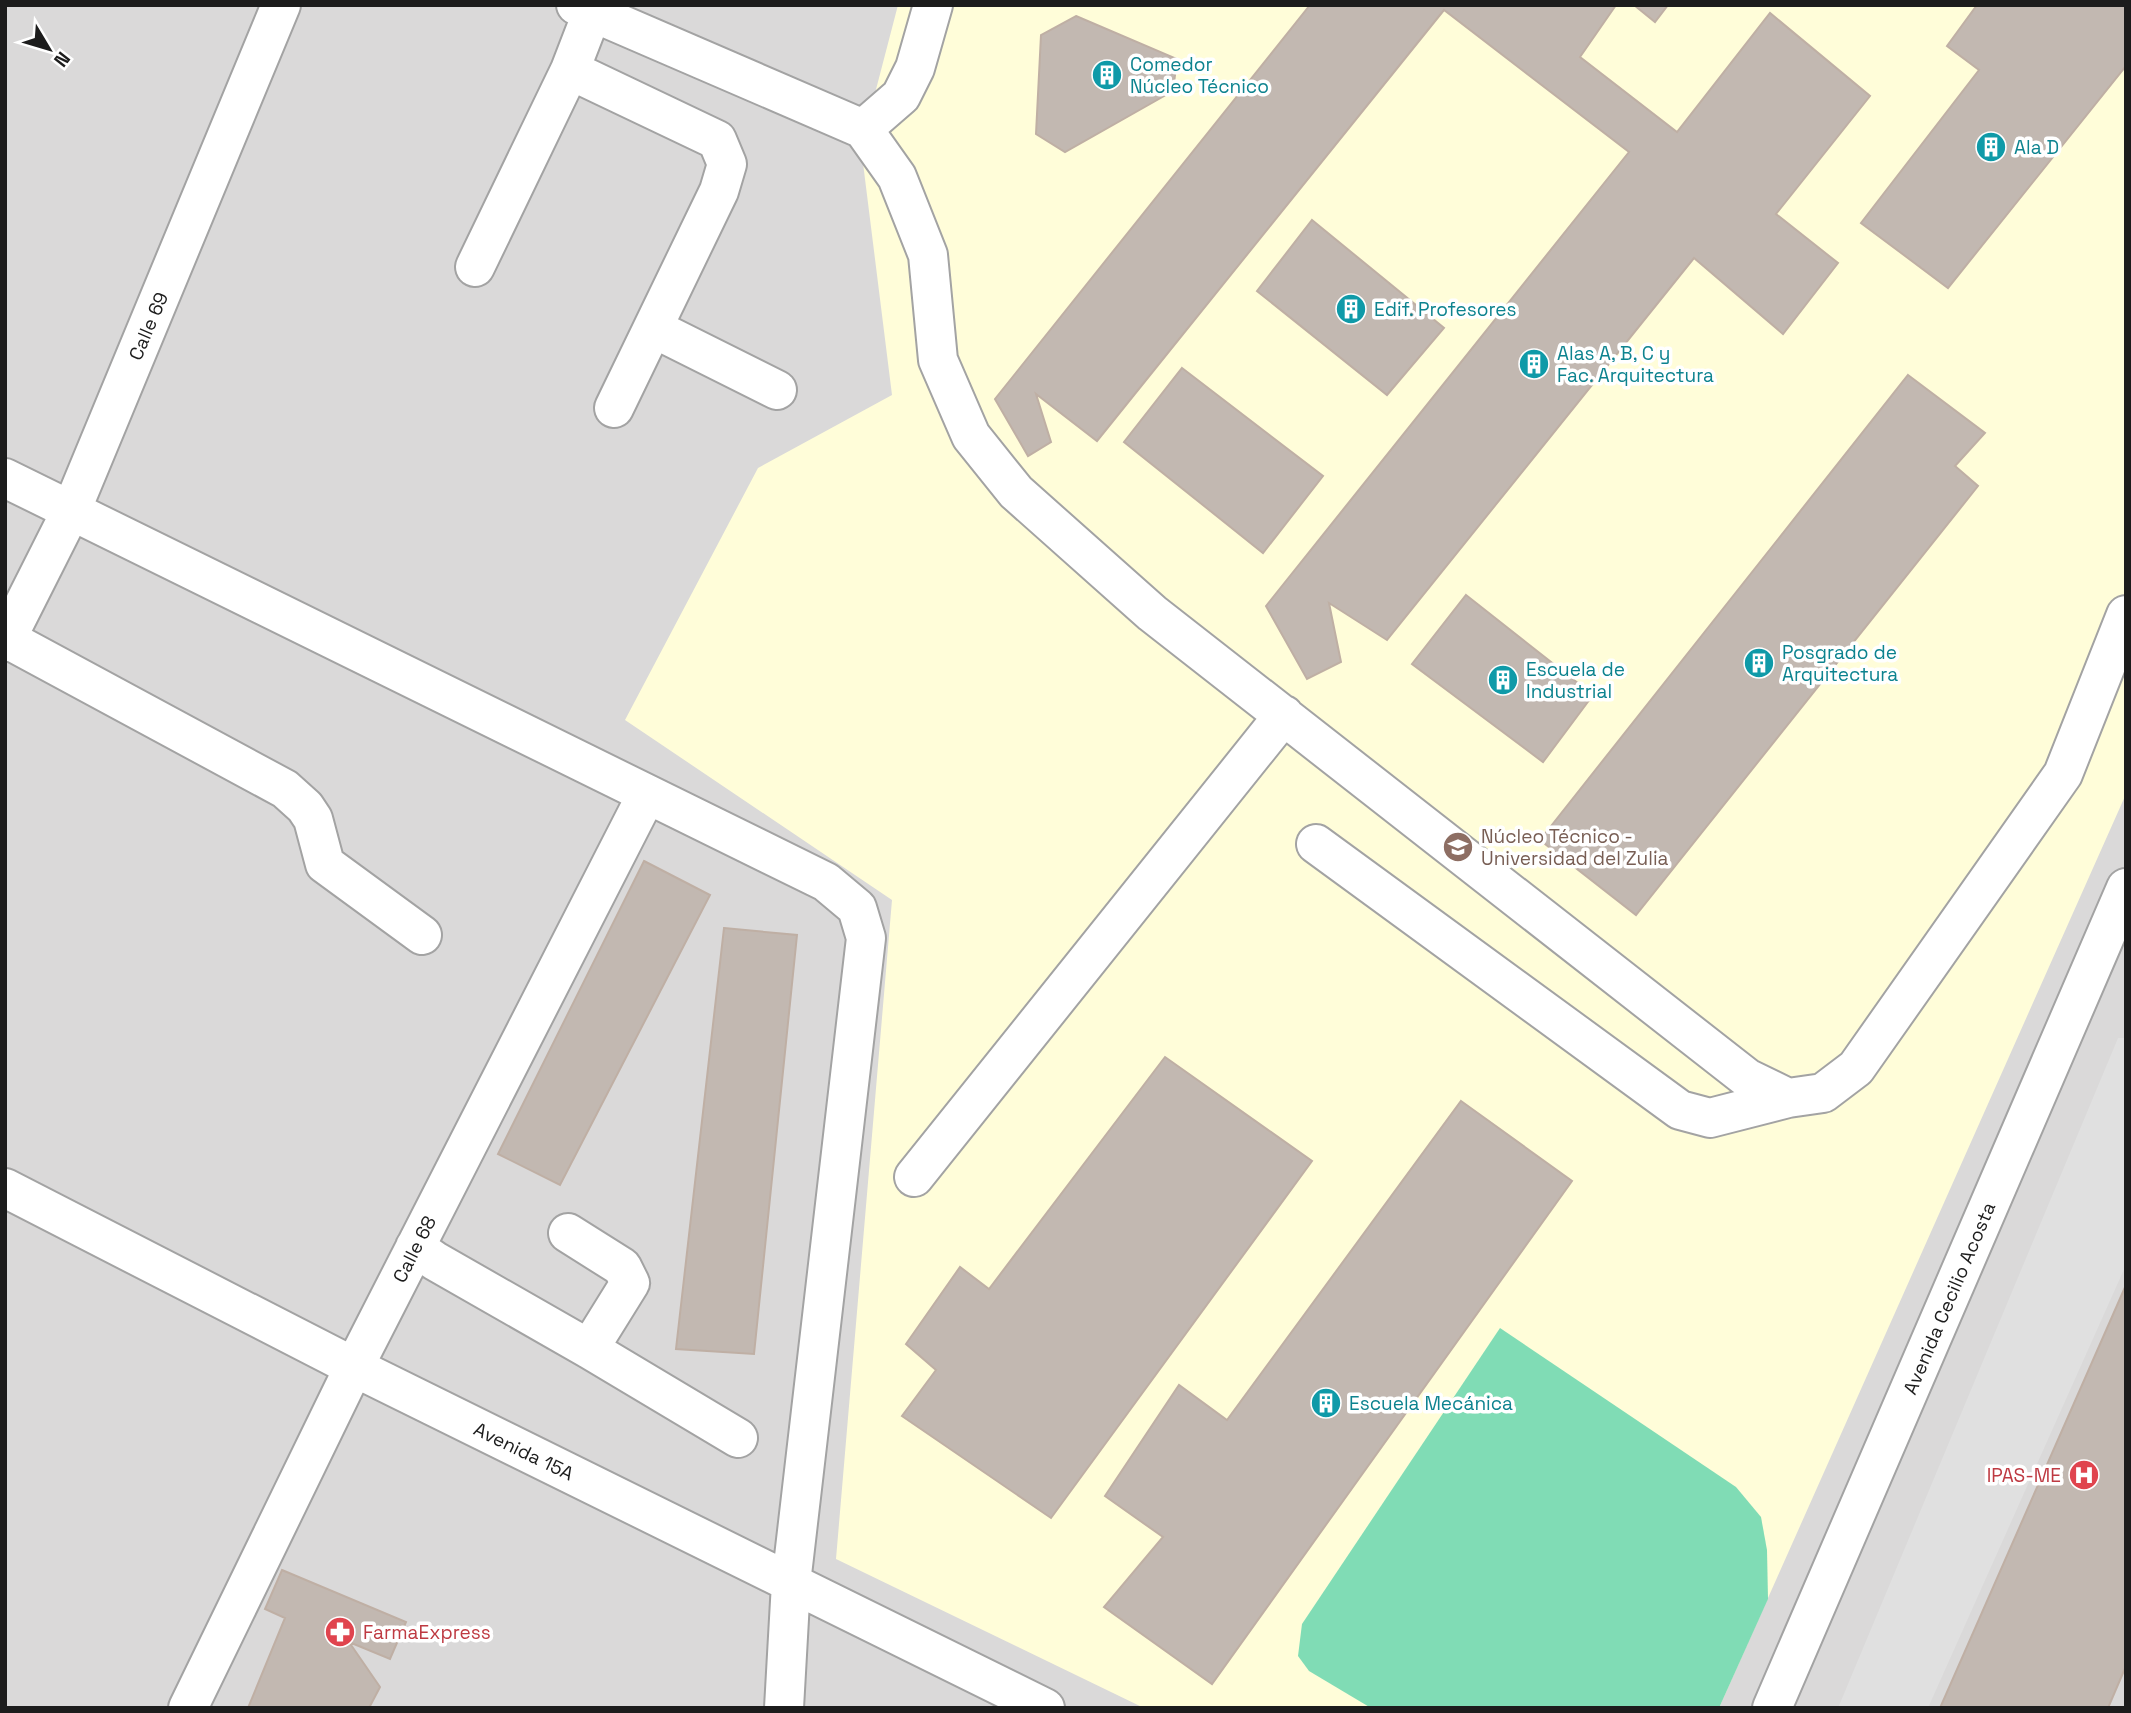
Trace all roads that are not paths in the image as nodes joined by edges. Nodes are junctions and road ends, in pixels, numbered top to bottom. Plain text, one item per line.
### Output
1 (281, 5) edge
2 (933, 5) edge
3 (584, 9) edge
4 (570, 70) junction
5 (863, 129) junction
6 (475, 267) dead end
7 (653, 328) junction
8 (777, 390) dead end
9 (614, 408) dead end
10 (5, 478) edge
11 (71, 511) junction
12 (2126, 615) edge
13 (6, 641) edge
14 (1284, 715) junction
15 (647, 794) junction
16 (1316, 844) dead end
17 (2126, 888) edge
18 (422, 935) dead end
19 (1788, 1098) junction
20 (914, 1177) dead end
21 (5, 1188) edge
22 (568, 1233) dead end
23 (415, 1247) junction
24 (589, 1349) junction
25 (354, 1367) junction
26 (738, 1438) dead end
27 (791, 1583) junction
28 (188, 1708) edge
29 (784, 1708) edge
30 (1045, 1708) edge
31 (1772, 1708) edge

1 - 11 street, Calle 69
2 - 5 street
3 - 4 street
3 - 5 street
4 - 6 street
4 - 7 street
5 - 14 street
7 - 8 street
7 - 9 street
10 - 11 street
11 - 13 street, Calle 69
11 - 15 street
12 - 19 street
13 - 18 street
14 - 19 street
14 - 20 street
15 - 23 street, Calle 68
15 - 27 street
16 - 19 street
17 - 31 street, Avenida Cecilio Acosta
21 - 25 street, Avenida 15A
22 - 24 street
23 - 24 street
23 - 25 street, Calle 68
24 - 26 street
25 - 27 street, Avenida 15A
25 - 28 street, Calle 68
27 - 29 street
27 - 30 street, Avenida 15A

